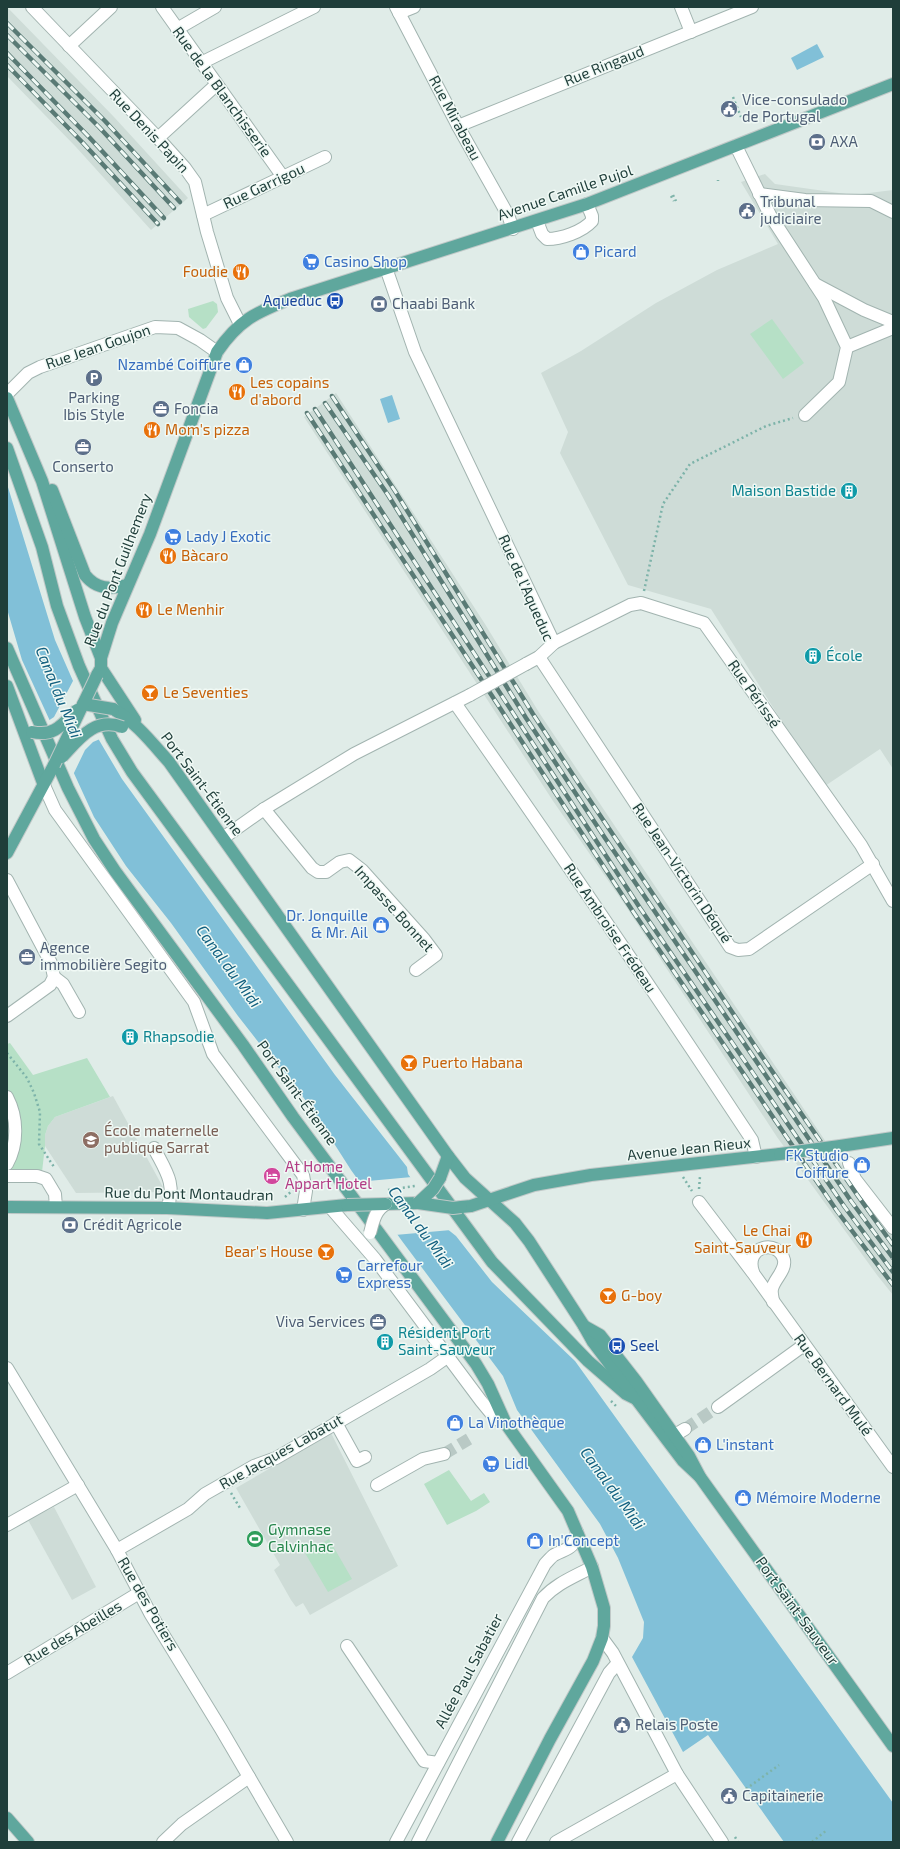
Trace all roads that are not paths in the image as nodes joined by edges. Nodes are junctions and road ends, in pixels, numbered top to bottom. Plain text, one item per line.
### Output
1 (32, 7) edge
2 (111, 7) edge
3 (162, 7) edge
4 (216, 7) edge
5 (314, 7) edge
6 (414, 7) edge
7 (681, 7) edge
8 (752, 7) edge
9 (398, 10) edge
10 (177, 29) junction
11 (691, 32) junction
12 (69, 46) junction
13 (201, 63) junction
14 (893, 84) edge
15 (216, 85) junction
16 (458, 126) junction
17 (158, 138) junction
18 (736, 146) junction
19 (325, 157) dead end
20 (283, 176) junction
21 (759, 194) junction
22 (587, 204) junction
23 (893, 212) edge
24 (203, 214) junction
25 (537, 221) junction
26 (513, 229) junction
27 (386, 268) junction
28 (814, 283) junction
29 (242, 322) junction
30 (893, 322) edge
31 (893, 328) edge
32 (847, 347) junction
33 (217, 352) junction
34 (7, 394) edge
35 (7, 398) edge
36 (805, 415) road end
37 (7, 448) edge
38 (42, 481) junction
39 (127, 585) junction
40 (554, 643) junction
41 (7, 648) edge
42 (540, 657) junction
43 (99, 667) junction
44 (8, 689) edge
45 (455, 703) junction
46 (83, 704) junction
47 (27, 730) junction
48 (145, 734) junction
49 (54, 765) junction
50 (43, 784) junction
51 (264, 809) junction
52 (223, 838) junction
53 (7, 854) edge
54 (873, 864) junction
55 (7, 880) edge
56 (893, 901) edge
57 (416, 970) dead end
58 (54, 977) junction
59 (78, 1012) dead end
60 (7, 1016) edge
61 (7, 1097) edge
62 (893, 1138) edge
63 (154, 1148) dead end
64 (448, 1156) junction
65 (756, 1157) junction
66 (850, 1163) dead end
67 (7, 1164) edge
68 (7, 1176) edge
69 (490, 1199) junction
70 (699, 1202) road end
71 (418, 1203) junction
72 (386, 1204) junction
73 (7, 1207) edge
74 (56, 1207) junction
75 (330, 1207) junction
76 (167, 1208) junction
77 (303, 1210) junction
78 (893, 1228) edge
79 (375, 1259) junction
80 (753, 1273) junction
81 (774, 1303) junction
82 (584, 1326) junction
83 (804, 1345) junction
84 (447, 1357) junction
85 (7, 1368) edge
86 (634, 1398) junction
87 (718, 1407) tunnel mouth
88 (336, 1423) junction
89 (506, 1424) junction
90 (676, 1436) junction
91 (444, 1454) tunnel mouth
92 (365, 1458) dead end
93 (893, 1467) edge
94 (377, 1485) dead end
95 (78, 1486) junction
96 (7, 1525) edge
97 (577, 1532) junction
98 (117, 1550) junction
99 (592, 1568) junction
100 (139, 1593) junction
101 (602, 1638) junction
102 (347, 1646) dead end
103 (617, 1664) junction
104 (7, 1673) edge
105 (893, 1746) edge
106 (438, 1763) junction
107 (677, 1774) junction
108 (249, 1777) junction
109 (7, 1818) edge
110 (398, 1838) edge
111 (28, 1842) edge
112 (163, 1842) edge
113 (287, 1842) edge
114 (414, 1842) edge
115 (418, 1842) edge
116 (497, 1842) edge
117 (518, 1842) edge
118 (556, 1842) edge
119 (722, 1842) edge

1 - 12 street, Rue Denis Papin
2 - 12 street
3 - 10 street, Rue de la Blanchisserie
4 - 10 street
5 - 13 street
6 - 9 street
7 - 11 street
8 - 11 street, Rue Ringaud
9 - 16 street, Rue Mirabeau
10 - 13 street, Rue de la Blanchisserie
11 - 16 street, Rue Ringaud
12 - 17 street, Rue Denis Papin
13 - 15 street, Rue de la Blanchisserie
14 - 18 main road, Avenue Camille Pujol
15 - 17 street
15 - 20 street, Rue de la Blanchisserie
16 - 26 street, Rue Mirabeau
17 - 24 street, Rue Denis Papin
18 - 21 street
18 - 22 main road, Avenue Camille Pujol
19 - 20 street, Rue Garrigou
20 - 24 street, Rue Garrigou
21 - 23 street
21 - 28 street
22 - 25 main road, Avenue Camille Pujol
22 - 25 street
24 - 29 street, Rue Denis Papin
25 - 26 main road, Avenue Camille Pujol
26 - 27 main road, Avenue Camille Pujol
27 - 29 main road, Avenue Camille Pujol
27 - 40 street, Rue de l'Aqueduc
28 - 30 street
28 - 32 street
29 - 33 main road, Rue du Pont Guilhemery
31 - 32 street
32 - 36 street
33 - 34 street, Rue Jean Goujon
33 - 39 main road, Rue du Pont Guilhemery
35 - 38 main road
37 - 86 main road
38 - 39 main road
38 - 43 main road, Port Saint-Étienne
39 - 43 main road, Rue du Pont Guilhemery
40 - 42 street, Rue de l'Aqueduc
40 - 54 street, Rue Périssé
41 - 89 main road, Port Saint-Étienne
42 - 45 street, Rue de l'Aqueduc, bridge
42 - 54 street, Rue Jean-Victorin Déqué
43 - 46 main road, Rue du Pont Guilhemery, bridge
43 - 48 main road, Port Saint-Étienne
44 - 47 main road
45 - 51 street, Rue de l'Aqueduc
45 - 65 street, Rue Ambroise Frédeau
46 - 47 main road, bridge
46 - 48 main road, Port Saint-Étienne, bridge
46 - 49 main road, Rue du Pont Guilhemery, bridge
47 - 50 main road
48 - 49 main road, bridge
48 - 52 main road, Port Saint-Étienne
49 - 50 main road, Rue du Pont Guilhemery
50 - 53 main road, Rue du Pont Guilhemery
50 - 77 street
51 - 52 street, Rue de l'Aqueduc
51 - 57 street, Impasse Bonnet
52 - 64 main road, Port Saint-Étienne
54 - 56 street, Rue Périssé
55 - 58 street
58 - 59 street
58 - 60 street
61 - 67 street
62 - 65 main road, Avenue Jean Rieux, bridge
63 - 76 street
64 - 69 main road, Port Saint-Étienne
64 - 71 main road, bridge
65 - 69 main road, Avenue Jean Rieux
66 - 78 street
68 - 74 street
69 - 71 main road, Rue du Pont Montaudran, bridge
69 - 82 main road, Port Saint-Sauveur
70 - 80 street, Rue Bernard Mulé
71 - 72 main road, Rue du Pont Montaudran
72 - 75 main road, Rue du Pont Montaudran, bridge
72 - 79 street, bridge
73 - 74 main road, Rue du Pont Montaudran
74 - 76 main road, Rue du Pont Montaudran
75 - 77 main road, Rue du Pont Montaudran
75 - 79 street
76 - 77 main road, Rue du Pont Montaudran
79 - 84 street
80 - 81 street, Rue Bernard Mulé
80 - 81 street
81 - 83 street, Rue Bernard Mulé
82 - 86 main road, Port Saint-Sauveur
82 - 90 main road, Port Saint-Sauveur
83 - 87 street
83 - 93 street, Rue Bernard Mulé
84 - 88 street, Rue Jacques Labatut
84 - 89 street
85 - 95 street, Rue des Potiers
86 - 90 main road, Port Saint-Sauveur
88 - 92 street
88 - 98 street, Rue Jacques Labatut
89 - 97 main road
90 - 105 main road, Port Saint-Sauveur
91 - 94 street
95 - 96 street
95 - 98 street, Rue des Potiers
97 - 99 main road
97 - 106 street, Allée Paul Sabatier
98 - 100 street, Rue des Potiers
99 - 101 main road
99 - 115 street, Allée Paul Sabatier
100 - 104 street, Rue des Abeilles
100 - 108 street, Rue des Potiers
101 - 103 street
101 - 116 main road
102 - 106 street
103 - 107 street
103 - 117 street
106 - 110 street, Allée Paul Sabatier
107 - 118 street
107 - 119 street
108 - 112 street
108 - 113 street, Rue des Potiers
109 - 111 main road
110 - 114 street, Allée Paul Sabatier

